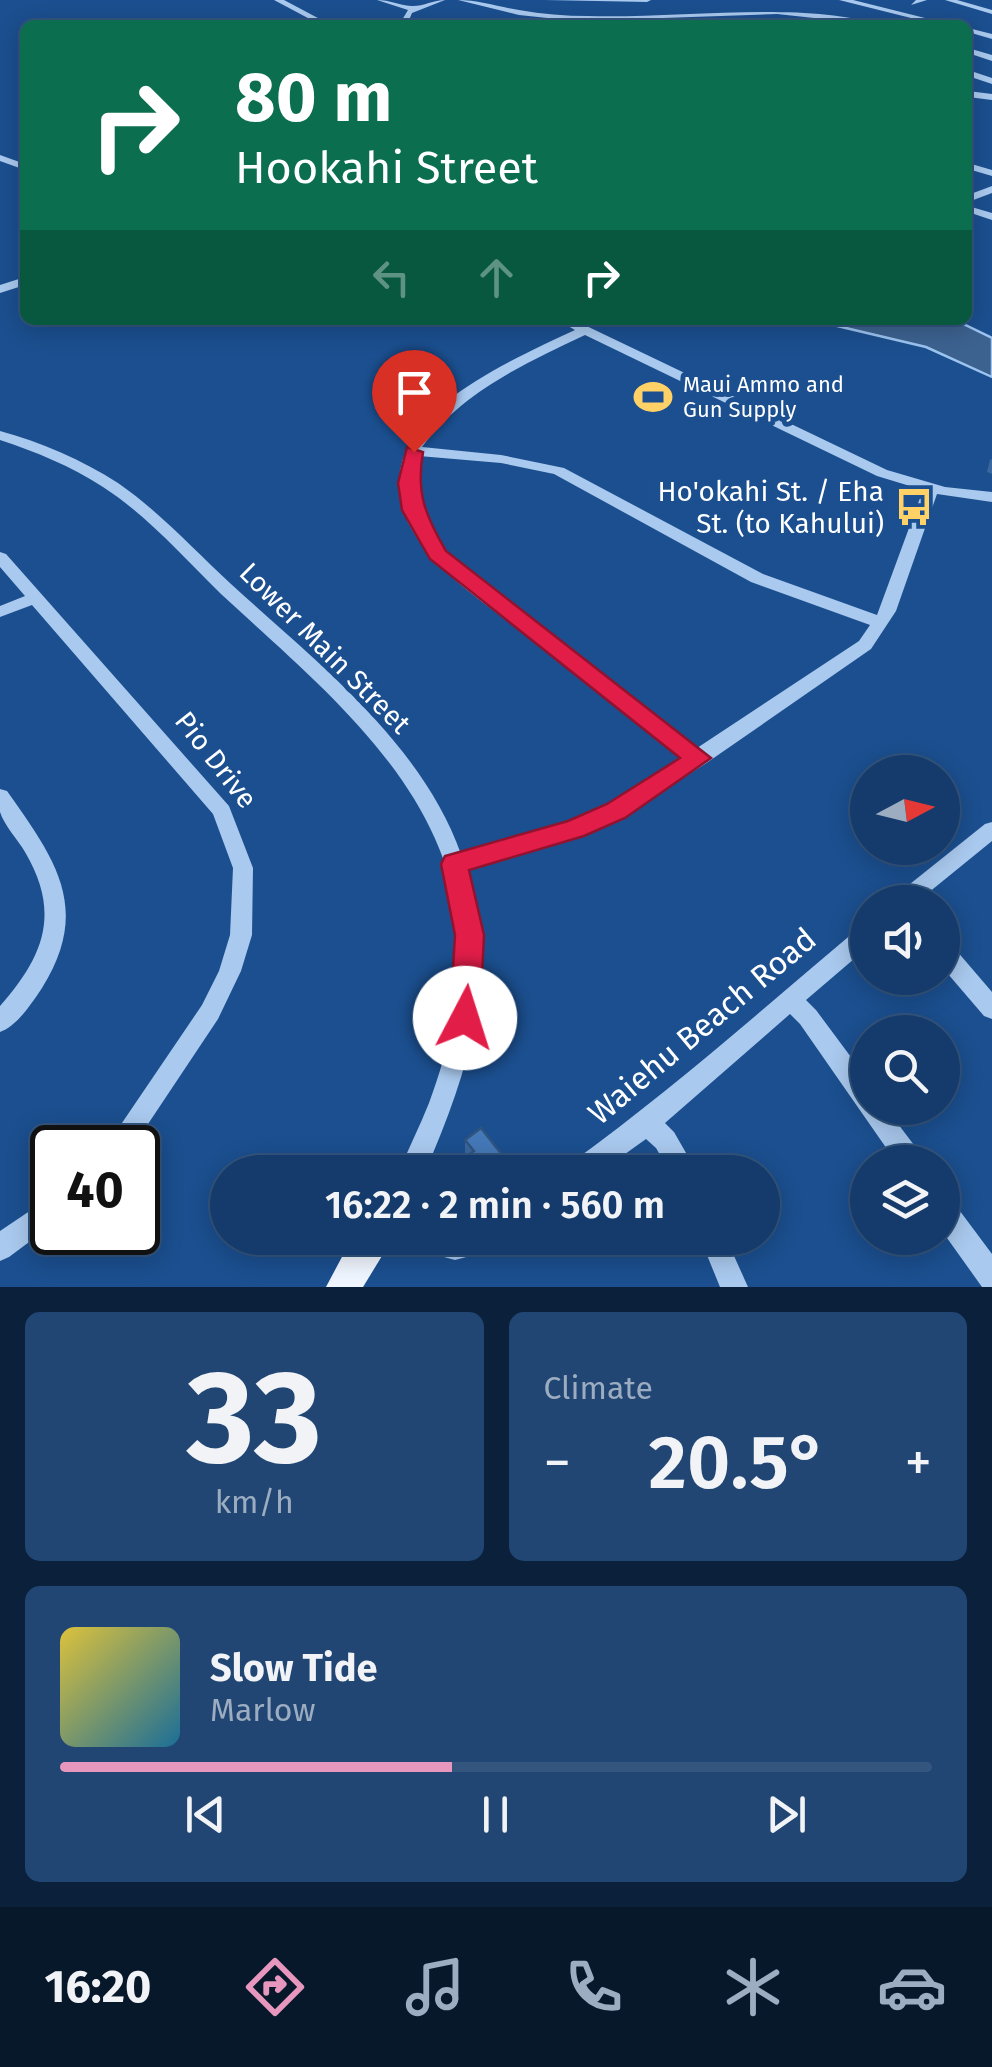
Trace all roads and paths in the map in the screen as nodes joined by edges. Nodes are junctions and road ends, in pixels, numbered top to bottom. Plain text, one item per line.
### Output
1 (278, 0) edge
2 (381, 0) edge
3 (441, 0) edge
4 (462, 0) edge
5 (550, 0) edge
6 (647, 0) edge
7 (842, 0) edge
8 (949, 0) edge
9 (681, 6) dead end
10 (328, 10) dead end
11 (413, 10) junction
12 (992, 12) edge
13 (690, 13) junction
14 (302, 14) junction
15 (316, 20) edge
16 (404, 20) edge
17 (590, 20) edge
18 (629, 20) edge
19 (699, 20) edge
20 (843, 20) edge
21 (925, 20) edge
22 (574, 325) edge
23 (585, 330) junction
24 (0, 435) edge
25 (414, 452) junction
26 (931, 488) junction
27 (992, 496) edge
28 (0, 557) edge
29 (36, 597) junction
30 (0, 612) edge
31 (882, 623) junction
32 (698, 758) junction
33 (0, 796) edge
34 (992, 830) edge
35 (454, 864) junction
36 (924, 885) edge
37 (850, 947) edge
38 (960, 972) edge
39 (789, 999) junction
40 (992, 1010) edge
41 (0, 1022) edge
42 (850, 1076) edge
43 (647, 1123) junction
44 (133, 1125) edge
45 (419, 1155) edge
46 (603, 1155) edge
47 (674, 1155) edge
48 (30, 1225) edge
49 (960, 1233) edge
50 (0, 1248) edge
51 (360, 1255) edge
52 (720, 1255) edge
53 (992, 1278) edge
54 (344, 1287) edge
55 (734, 1287) edge

1 - 14 street
2 - 11 street
3 - 11 street
4 - 17 street
5 - 6 street
7 - 21 street
8 - 12 street
9 - 13 street
10 - 14 street
11 - 16 street
13 - 18 street
13 - 19 street
13 - 20 street
14 - 15 street
22 - 23 street
23 - 25 street
23 - 26 street
24 - 35 street, Lower Main Street
25 - 31 street
25 - 32 street
26 - 27 street
26 - 31 street
28 - 29 street, Pio Drive
29 - 30 street
29 - 44 street, Pio Drive
31 - 32 street
32 - 35 street
33 - 41 street
34 - 36 street
35 - 45 street, Lower Main Street
37 - 39 street, Waiehu Beach Road
38 - 40 street
39 - 42 street
39 - 43 street, Waiehu Beach Road
43 - 46 street, Waiehu Beach Road
43 - 47 street
48 - 50 street
49 - 53 street
51 - 54 main road
52 - 55 street

